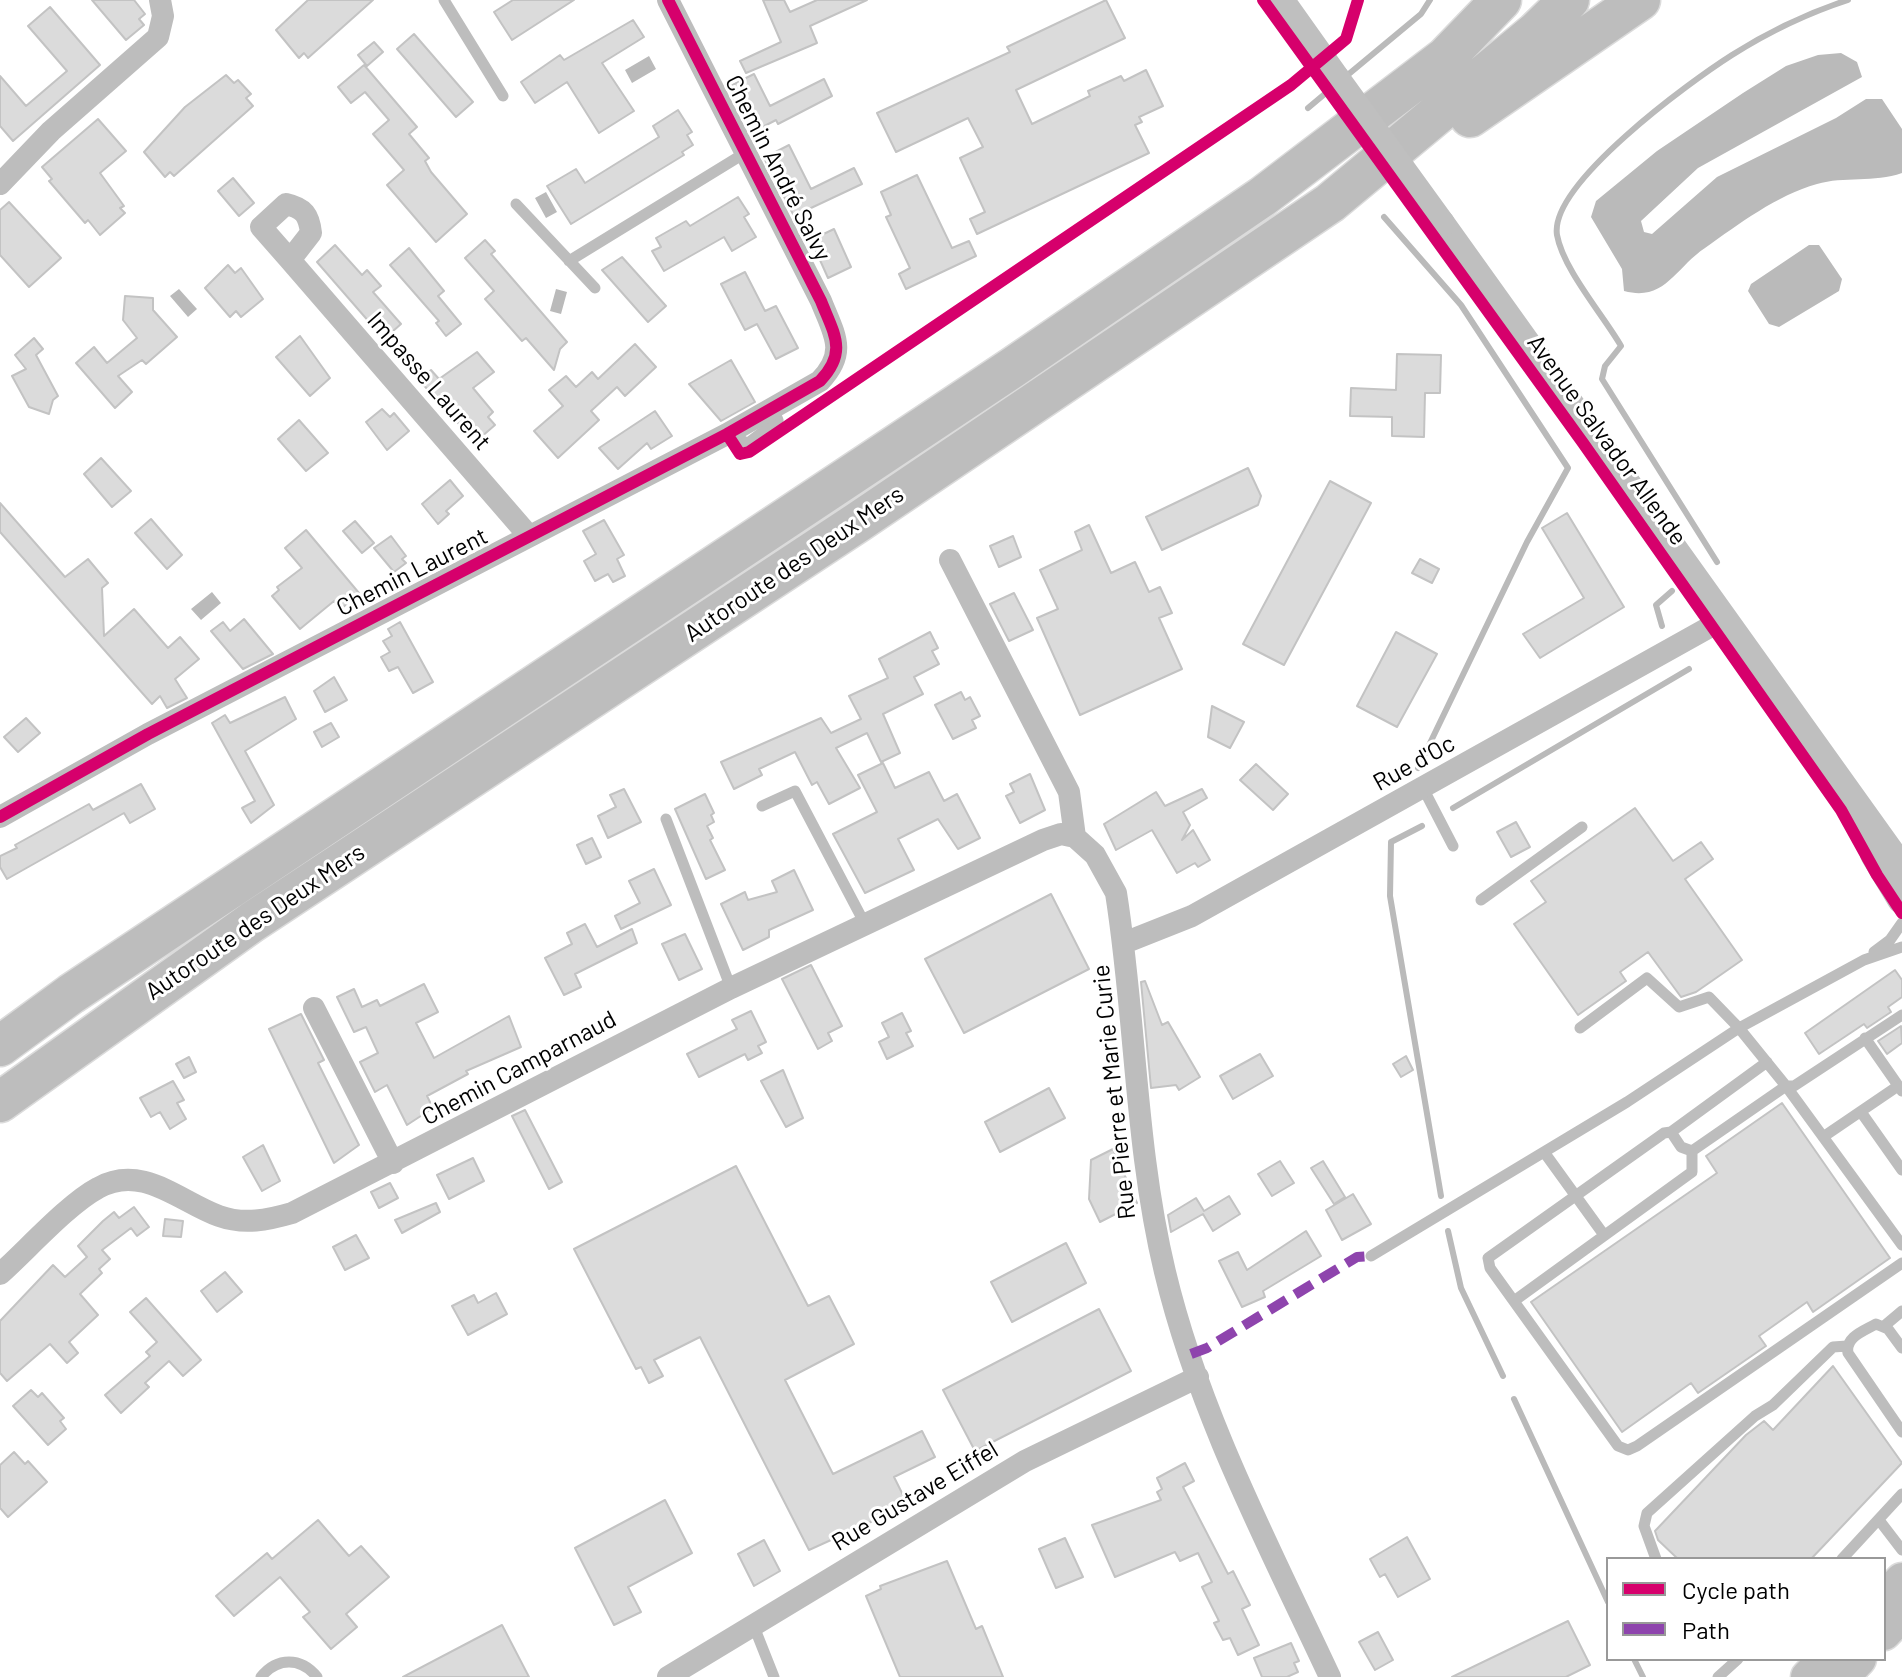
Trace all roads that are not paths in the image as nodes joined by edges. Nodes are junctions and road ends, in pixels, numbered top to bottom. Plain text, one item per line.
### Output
1 (160, 0) edge
2 (444, 0) edge
3 (668, 0) edge
4 (1279, 0) edge
5 (1501, 0) edge
6 (1569, 0) edge
7 (1640, 0) edge
8 (503, 96) dead end
9 (745, 153) junction
10 (0, 184) edge
11 (1330, 203) junction
12 (516, 204) dead end
13 (290, 260) dead end
14 (569, 261) junction
15 (595, 288) dead end
16 (837, 359) joint
17 (529, 536) junction
18 (950, 560) dead end
19 (1724, 619) junction
20 (1838, 785) junction
21 (1423, 788) junction
22 (762, 806) dead end
23 (0, 817) edge
24 (666, 819) dead end
25 (1582, 827) dead end
26 (1075, 837) junction
27 (1453, 846) dead end
28 (1902, 870) edge
29 (1902, 899) edge
30 (1481, 900) dead end
31 (1902, 923) edge
32 (866, 926) junction
33 (1124, 943) junction
34 (1902, 947) edge
35 (1864, 960) junction
36 (731, 988) junction
37 (314, 1008) dead end
38 (1902, 1015) edge
39 (1580, 1028) dead end
40 (1739, 1028) junction
41 (1865, 1038) junction
42 (0, 1046) edge
43 (1767, 1062) junction
44 (1786, 1086) junction
45 (1900, 1088) edge
46 (0, 1102) edge
47 (1861, 1112) junction
48 (1671, 1132) junction
49 (1823, 1137) junction
50 (1692, 1151) junction
51 (1544, 1152) junction
52 (393, 1163) junction
53 (1902, 1170) edge
54 (1575, 1196) junction
55 (1604, 1235) junction
56 (1902, 1245) edge
57 (1371, 1256) dead end
58 (1902, 1263) edge
59 (0, 1274) edge
60 (1514, 1301) junction
61 (1902, 1311) edge
62 (1883, 1327) junction
63 (1847, 1346) junction
64 (1902, 1348) edge
65 (1198, 1377) junction
66 (1902, 1432) edge
67 (1902, 1494) edge
68 (1879, 1520) junction
69 (1902, 1550) edge
70 (1655, 1557) edge
71 (1844, 1557) edge
72 (1902, 1580) edge
73 (1886, 1597) edge
74 (1902, 1614) edge
75 (753, 1624) junction
76 (1886, 1631) edge
77 (1735, 1661) edge
78 (1824, 1661) edge
79 (1857, 1661) edge
80 (261, 1677) edge
81 (317, 1677) edge
82 (668, 1677) edge
83 (774, 1677) edge
84 (1330, 1677) edge
85 (1718, 1677) edge
86 (1808, 1677) edge
87 (1842, 1677) edge

1 - 10 street
2 - 8 lane
3 - 9 street, Chemin André Salvy
4 - 19 street, Avenue Salvador Allende, bridge
5 - 42 highway, Autoroute des Deux Mers
6 - 11 highway, Autoroute des Deux Mers
7 - 11 highway
9 - 14 lane
9 - 16 street, Chemin André Salvy
11 - 46 highway, Autoroute des Deux Mers
12 - 14 lane
13 - 17 street, Impasse Laurent
14 - 15 lane
16 - 17 street, Chemin Laurent
17 - 23 street, Chemin Laurent
18 - 26 street
19 - 20 street, Avenue Salvador Allende
19 - 21 street, Rue d'Oc
20 - 28 street, Avenue Salvador Allende
20 - 29 street, Avenue Salvador Allende
21 - 27 lane
21 - 33 street, Rue d'Oc
22 - 32 lane
24 - 36 lane
25 - 30 lane
26 - 32 street, Chemin Camparnaud
26 - 33 street, Rue Pierre et Marie Curie
31 - 35 lane
32 - 36 street, Chemin Camparnaud
33 - 65 street, Rue Pierre et Marie Curie
34 - 35 lane
35 - 40 lane
36 - 52 street, Chemin Camparnaud
37 - 52 street
38 - 41 lane
39 - 40 lane
40 - 43 lane
40 - 51 lane
41 - 44 lane
41 - 45 lane
43 - 44 lane
43 - 48 lane
44 - 49 lane
44 - 50 lane
45 - 47 lane
47 - 49 lane
47 - 53 lane
48 - 50 lane
48 - 54 lane
49 - 56 lane
50 - 55 lane
51 - 54 lane
51 - 57 lane
52 - 59 street, Chemin Camparnaud
54 - 55 lane
54 - 60 lane
55 - 60 lane
58 - 60 lane
61 - 62 lane
62 - 63 lane
62 - 64 lane
63 - 66 lane
63 - 70 lane
65 - 75 street, Rue Gustave Eiffel
65 - 84 street, Rue Pierre et Marie Curie
67 - 68 lane
68 - 69 lane
68 - 71 lane
72 - 73 main road
74 - 76 main road
75 - 82 street, Rue Gustave Eiffel
75 - 83 lane
77 - 85 lane
78 - 86 main road
79 - 87 main road
80 - 81 lane

